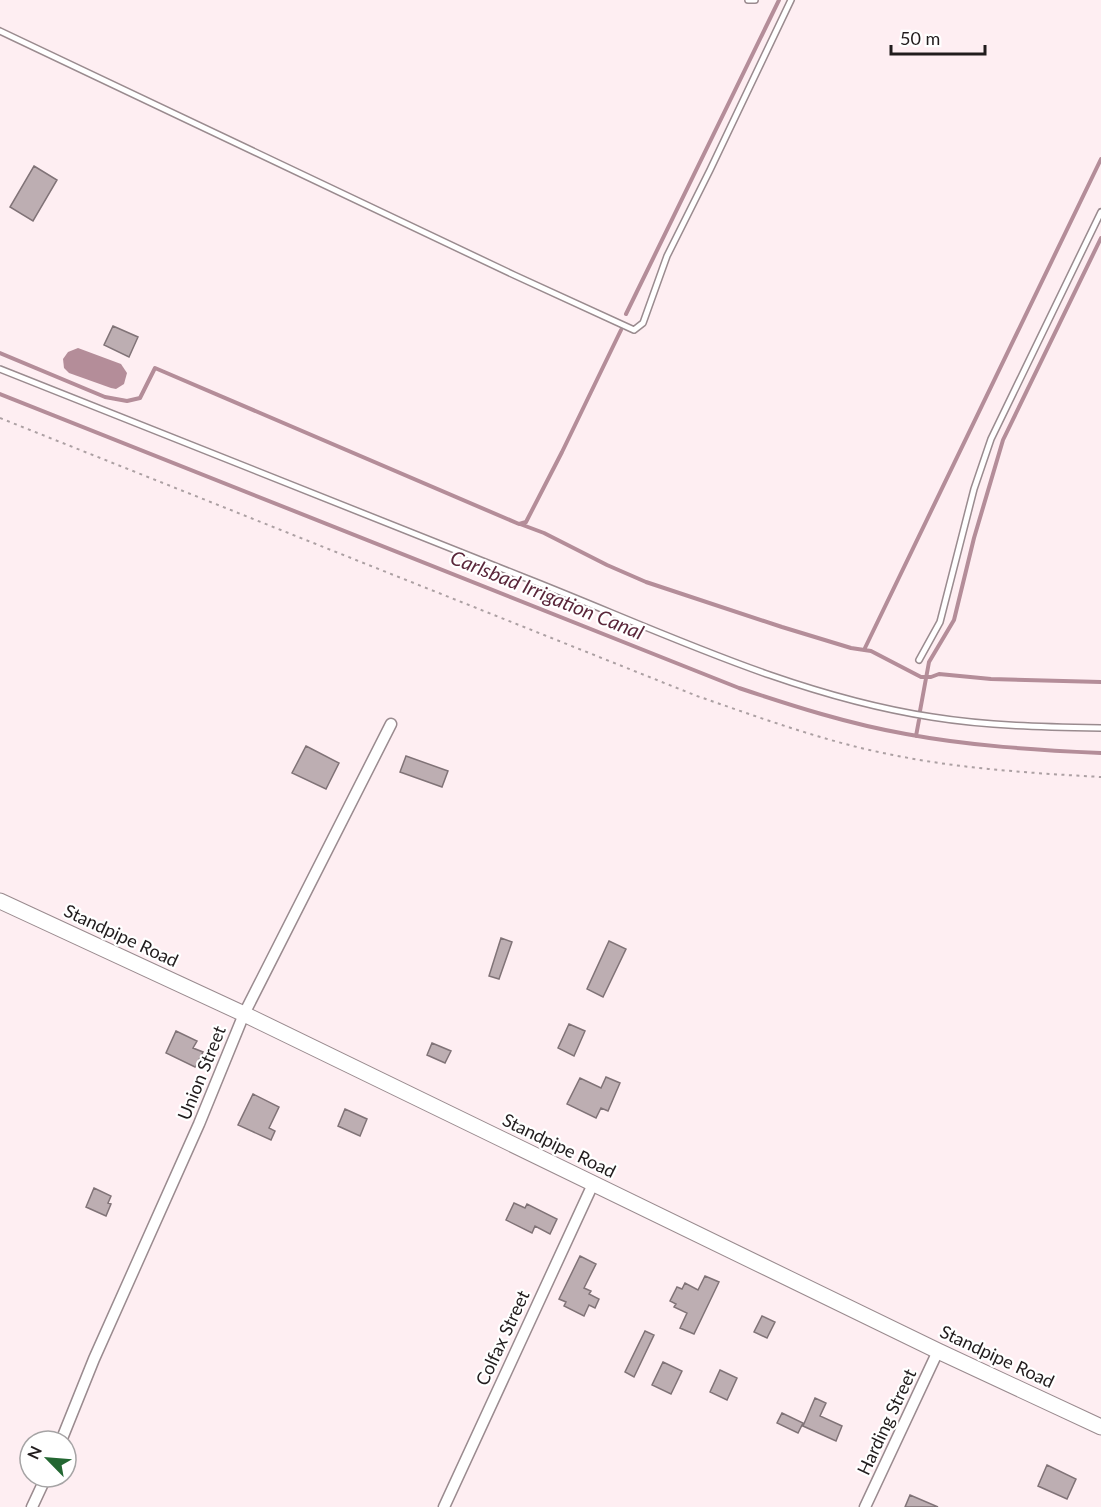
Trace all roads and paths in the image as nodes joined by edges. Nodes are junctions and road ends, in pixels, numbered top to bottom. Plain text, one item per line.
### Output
1 (748, 0) edge
2 (755, 0) edge
3 (790, 0) edge
4 (0, 31) edge
5 (1101, 212) edge
6 (0, 369) edge
7 (0, 418) edge
8 (919, 660) dead end
9 (391, 724) dead end
10 (1101, 728) edge
11 (1101, 777) edge
12 (0, 901) edge
13 (244, 1014) junction
14 (593, 1184) junction
15 (938, 1351) junction
16 (1101, 1427) edge
17 (66, 1429) edge
18 (40, 1489) edge
19 (32, 1507) edge
20 (444, 1507) edge
21 (865, 1507) edge

1 - 2 lane
3 - 4 lane
5 - 8 lane
6 - 10 lane
7 - 11 path
9 - 13 street, Union Street
12 - 13 street, Standpipe Road
13 - 14 street, Standpipe Road
13 - 17 street, Union Street
14 - 15 street, Standpipe Road
14 - 20 street, Colfax Street
15 - 16 street, Standpipe Road
15 - 21 street, Harding Street
18 - 19 street

